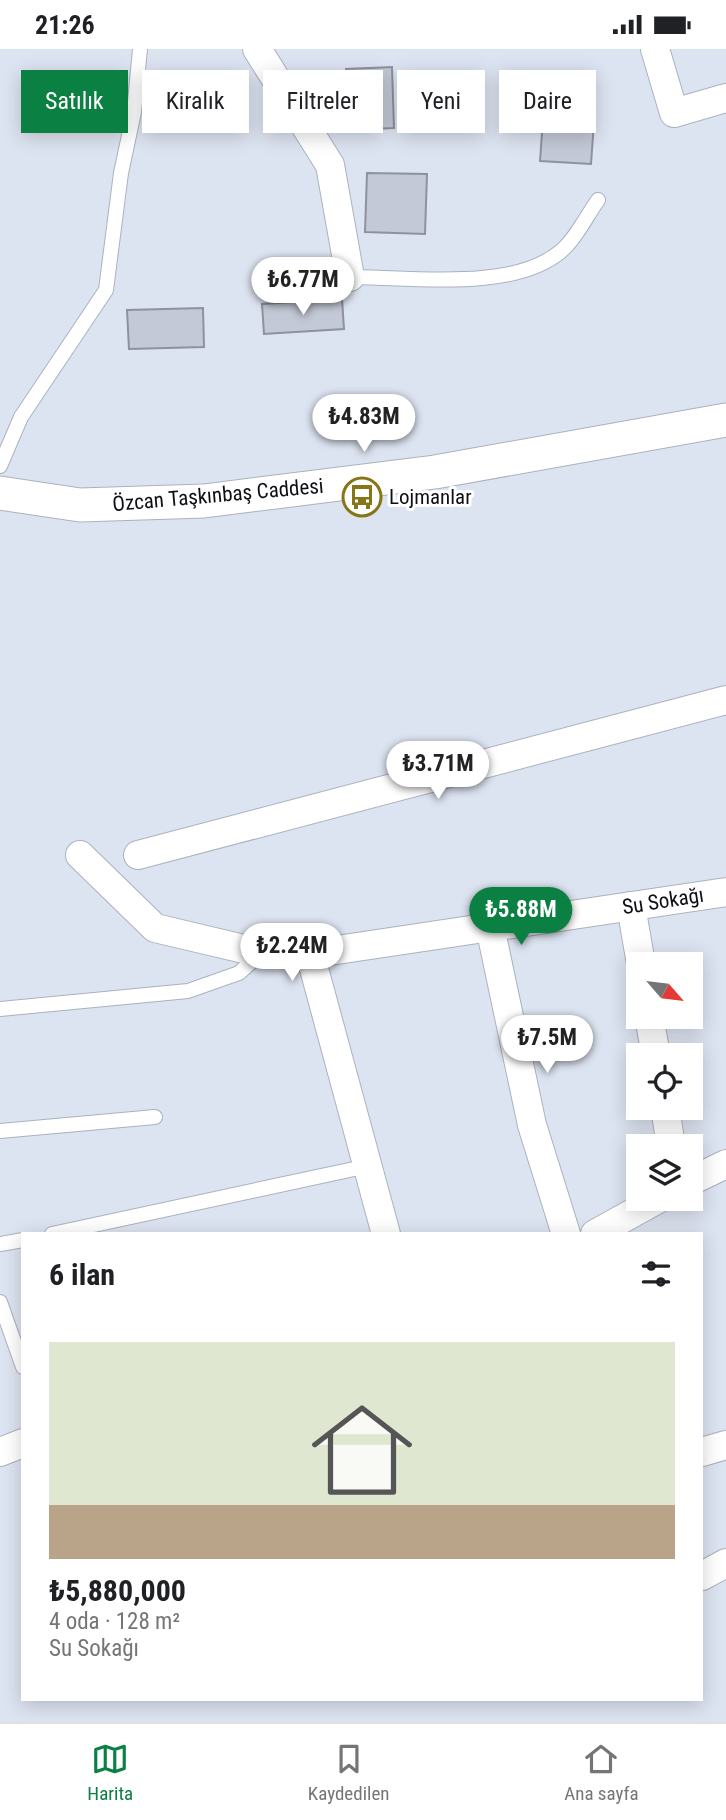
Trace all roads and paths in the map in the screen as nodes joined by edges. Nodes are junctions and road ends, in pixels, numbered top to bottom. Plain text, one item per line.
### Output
1 (140, 49) edge
2 (257, 49) edge
3 (655, 49) edge
4 (726, 98) edge
5 (598, 200) dead end
6 (350, 277) joint
7 (726, 420) edge
8 (0, 466) edge
9 (0, 493) edge
10 (726, 700) edge
11 (80, 855) dead end
12 (138, 855) dead end
13 (726, 892) edge
14 (631, 906) junction
15 (490, 927) junction
16 (638, 952) edge
17 (261, 953) junction
18 (310, 954) junction
19 (0, 1009) edge
20 (155, 1117) dead end
21 (0, 1131) edge
22 (726, 1164) edge
23 (368, 1166) junction
24 (703, 1175) edge
25 (636, 1211) edge
26 (60, 1232) edge
27 (385, 1232) edge
28 (565, 1232) edge
29 (599, 1232) edge
30 (21, 1240) edge
31 (0, 1244) edge
32 (0, 1302) edge
33 (21, 1361) edge
34 (21, 1444) edge
35 (726, 1445) edge
36 (0, 1452) edge
37 (703, 1452) edge
38 (726, 1563) edge
39 (703, 1575) edge

1 - 8 lane
2 - 6 street
3 - 4 street
5 - 6 lane
7 - 9 street, Özcan Taşkınbaş Caddesi
10 - 12 street
11 - 17 street, Su Sokağı
13 - 14 street, Su Sokağı
14 - 15 street, Su Sokağı
14 - 16 street
15 - 18 street, Su Sokağı
15 - 28 street
17 - 18 street, Su Sokağı
17 - 19 lane
18 - 23 street
20 - 21 lane
22 - 24 street
23 - 26 lane
23 - 27 street
25 - 29 street
30 - 31 lane
32 - 33 lane
34 - 36 street
35 - 37 street
38 - 39 street

